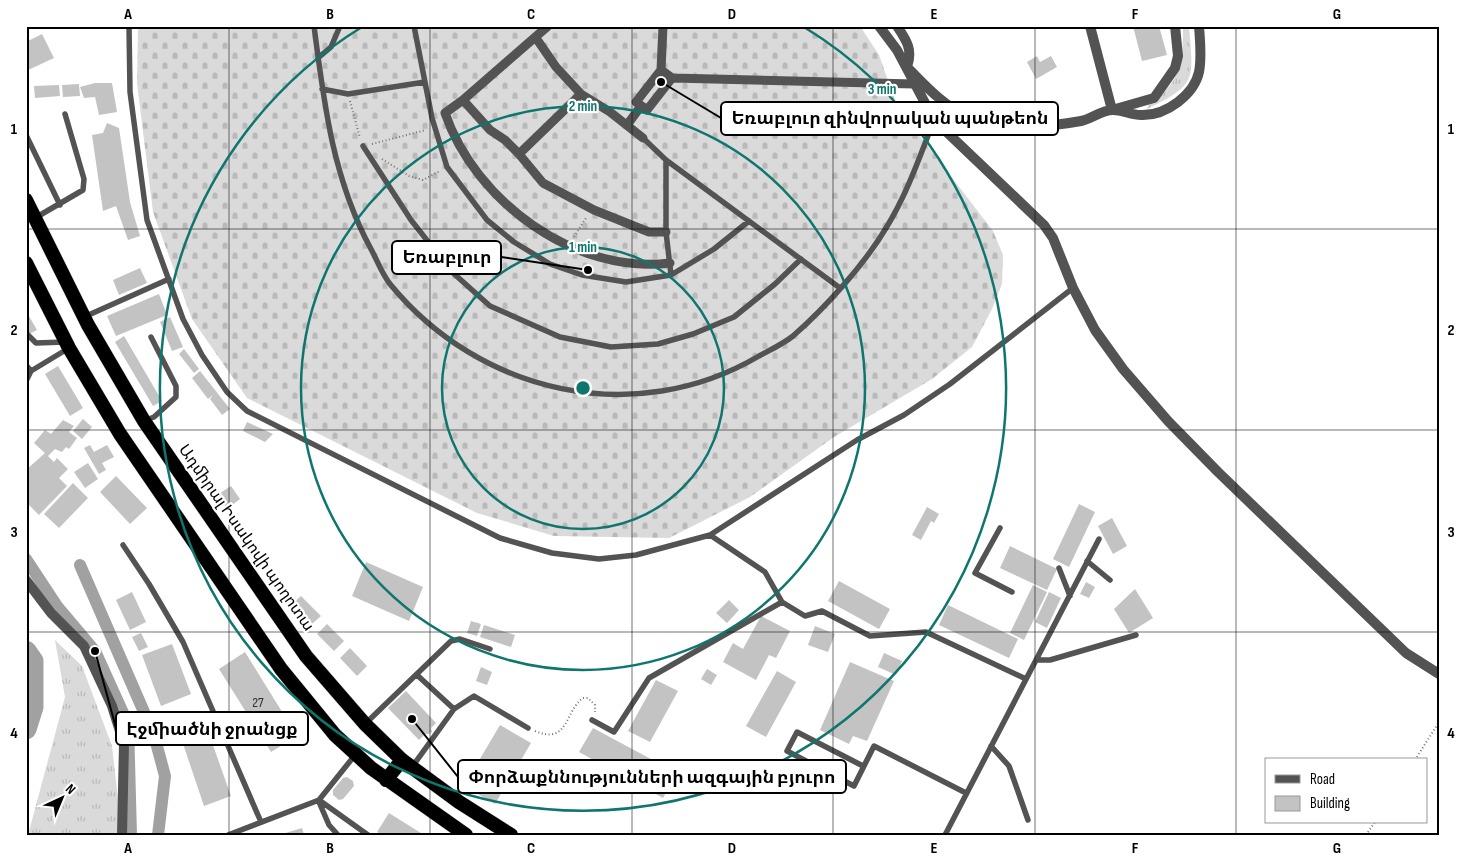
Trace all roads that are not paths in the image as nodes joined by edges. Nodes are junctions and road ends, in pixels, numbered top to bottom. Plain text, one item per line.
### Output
1 (129, 26) edge
2 (314, 26) edge
3 (340, 26) edge
4 (414, 26) edge
5 (548, 26) edge
6 (663, 26) edge
7 (879, 26) edge
8 (897, 26) edge
9 (906, 26) edge
10 (928, 26) edge
11 (1090, 26) edge
12 (1175, 26) edge
13 (1199, 26) edge
14 (536, 38) junction
15 (318, 58) junction
16 (907, 66) junction
17 (661, 70) junction
18 (672, 78) junction
19 (425, 82) junction
20 (914, 84) junction
21 (322, 89) junction
22 (581, 94) junction
23 (463, 100) junction
24 (641, 106) junction
25 (1112, 110) junction
26 (65, 114) dead end
27 (934, 120) junction
28 (627, 125) junction
29 (26, 135) edge
30 (643, 138) joint
31 (363, 146) road end
32 (519, 154) junction
33 (666, 160) junction
34 (26, 200) edge
35 (60, 205) junction
36 (35, 218) junction
37 (749, 221) junction
38 (666, 232) junction
39 (801, 259) junction
40 (26, 263) edge
41 (670, 263) junction
42 (670, 275) junction
43 (169, 280) junction
44 (840, 288) junction
45 (1073, 288) junction
46 (84, 317) junction
47 (26, 333) edge
48 (151, 337) dead end
49 (67, 345) junction
50 (26, 365) edge
51 (31, 371) junction
52 (26, 381) edge
53 (144, 421) junction
54 (1000, 528) dead end
55 (710, 535) junction
56 (1099, 539) dead end
57 (122, 545) dead end
58 (1088, 561) junction
59 (1059, 568) dead end
60 (26, 580) edge
61 (1110, 580) dead end
62 (1012, 592) dead end
63 (1070, 596) junction
64 (782, 602) junction
65 (1136, 635) dead end
66 (490, 649) dead end
67 (1036, 660) junction
68 (1439, 674) edge
69 (417, 675) junction
70 (1026, 679) junction
71 (454, 709) junction
72 (592, 720) road end
73 (365, 724) junction
74 (528, 728) road end
75 (991, 746) junction
76 (356, 755) junction
77 (407, 764) junction
78 (863, 766) junction
79 (386, 780) junction
80 (966, 793) junction
81 (318, 800) junction
82 (1028, 820) dead end
83 (261, 822) junction
84 (230, 834) edge
85 (122, 835) edge
86 (338, 835) edge
87 (368, 835) edge
88 (466, 835) edge
89 (511, 835) edge
90 (944, 835) edge

1 - 43 lane
2 - 15 lane
3 - 15 lane
4 - 19 lane
5 - 14 street
6 - 17 street
7 - 16 street
8 - 16 street
9 - 10 lane
11 - 25 street
12 - 25 street
13 - 25 street
14 - 22 street
14 - 23 street
15 - 21 lane
16 - 20 street
16 - 25 street
17 - 18 street
17 - 24 street
18 - 20 street
18 - 24 street
19 - 21 lane
19 - 42 lane
20 - 27 street
21 - 44 lane
22 - 28 street
22 - 32 street
23 - 32 street
23 - 41 street
24 - 28 street
26 - 35 lane
27 - 44 lane
27 - 45 street
28 - 30 street
29 - 35 lane
30 - 33 lane
31 - 39 lane
32 - 38 street
33 - 37 lane
33 - 38 lane
34 - 36 highway, Ադմիրալ Իսակովի պողոտա
35 - 36 lane
36 - 46 highway, Ադմիրալ Իսակովի պողոտա
37 - 39 lane
37 - 42 lane
38 - 41 lane
39 - 44 lane
40 - 49 highway
41 - 42 lane
43 - 46 lane
43 - 55 lane
45 - 55 lane
45 - 68 street
46 - 53 highway, Ադմիրալ Իսակովի պողոտա
47 - 49 lane
48 - 53 lane
49 - 51 lane
49 - 76 highway
50 - 51 lane
51 - 52 lane
53 - 73 highway, Ադմիրալ Իսակովի պողոտա
54 - 62 lane
55 - 64 lane
56 - 58 lane
57 - 83 lane
58 - 61 lane
58 - 63 lane
59 - 63 lane
60 - 85 street
63 - 67 lane
64 - 70 lane
64 - 72 lane
65 - 67 lane
66 - 69 lane
67 - 70 lane
69 - 71 lane
69 - 73 lane
70 - 75 lane
71 - 74 lane
71 - 77 lane
73 - 77 highway, Ադմիրալ Իսակովի պողոտա
75 - 80 lane
75 - 82 lane
76 - 79 highway
76 - 81 lane
77 - 79 highway
77 - 89 highway, Ադմիրալ Իսակովի պողոտա
78 - 78 lane
78 - 80 lane
79 - 88 highway
80 - 90 lane
81 - 83 lane
81 - 86 lane
81 - 87 lane
83 - 84 lane

